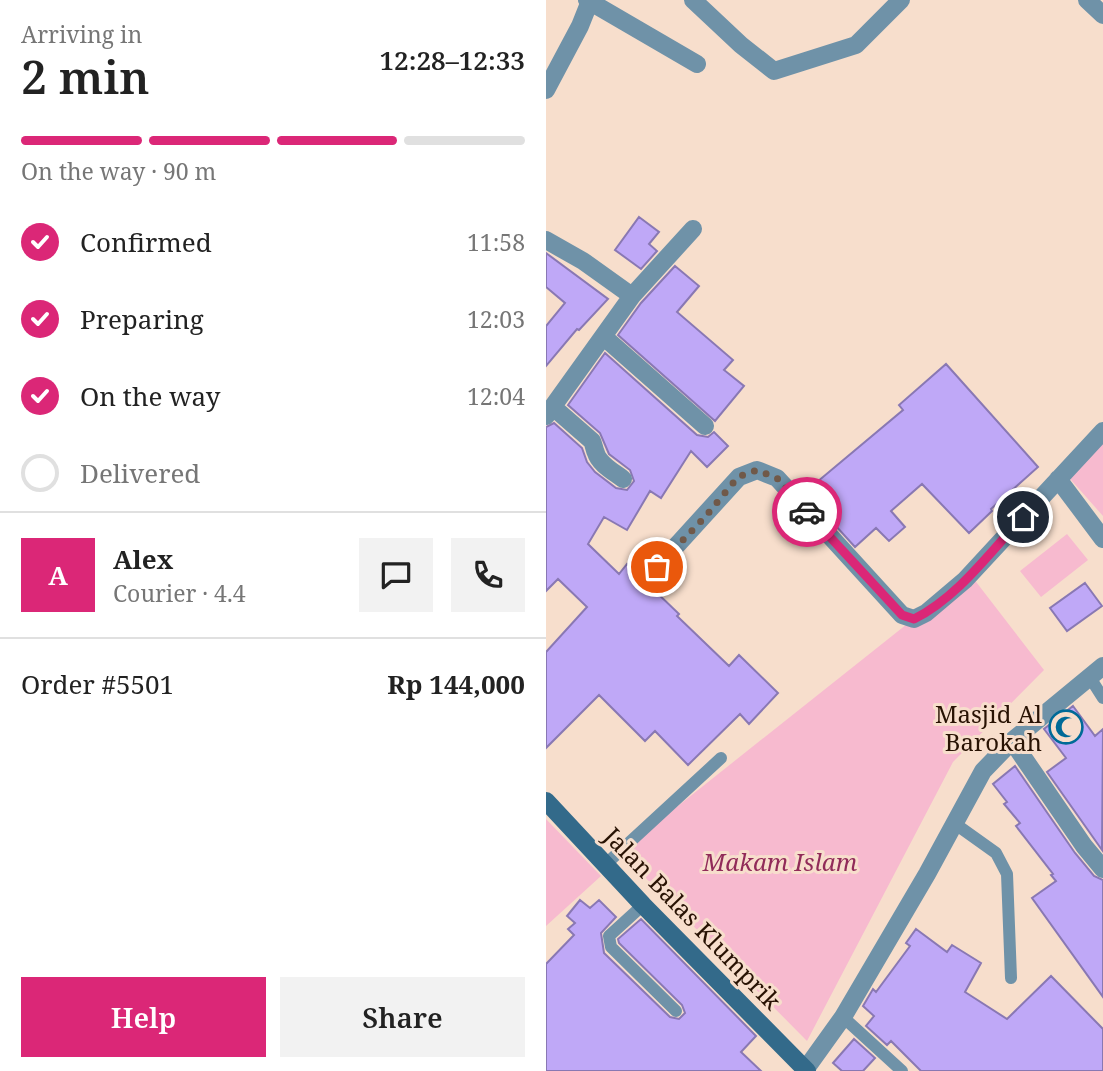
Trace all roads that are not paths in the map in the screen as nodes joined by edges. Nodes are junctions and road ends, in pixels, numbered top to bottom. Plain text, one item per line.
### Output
1 (693, 0) edge
2 (901, 0) edge
3 (1087, 0) edge
4 (588, 1) edge
5 (1103, 15) edge
6 (697, 64) dead end
7 (546, 90) edge
8 (693, 229) dead end
9 (546, 240) edge
10 (632, 296) junction
11 (604, 337) junction
12 (549, 412) edge
13 (705, 426) dead end
14 (1103, 431) edge
15 (623, 479) dead end
16 (1058, 479) junction
17 (1103, 539) edge
18 (657, 567) dead end
19 (1096, 671) edge
20 (1103, 698) edge
21 (1012, 741) junction
22 (721, 758) dead end
23 (546, 801) edge
24 (954, 823) junction
25 (606, 864) junction
26 (1103, 869) edge
27 (643, 905) junction
28 (1011, 978) dead end
29 (676, 1011) dead end
30 (843, 1017) junction
31 (805, 1070) edge
32 (902, 1071) edge

1 - 2 street
3 - 5 street
4 - 6 street
4 - 7 street
8 - 10 street
9 - 10 street
10 - 11 street
11 - 12 street
11 - 13 street
12 - 15 street
14 - 16 street
16 - 17 street
16 - 18 street
19 - 20 lane
19 - 21 street
21 - 24 street
21 - 26 street
22 - 25 lane
23 - 25 street, Jalan Balas Klumprik
24 - 28 lane
24 - 30 street
25 - 27 street, Jalan Balas Klumprik
27 - 29 lane
27 - 31 street, Jalan Balas Klumprik
30 - 31 street
30 - 32 lane

